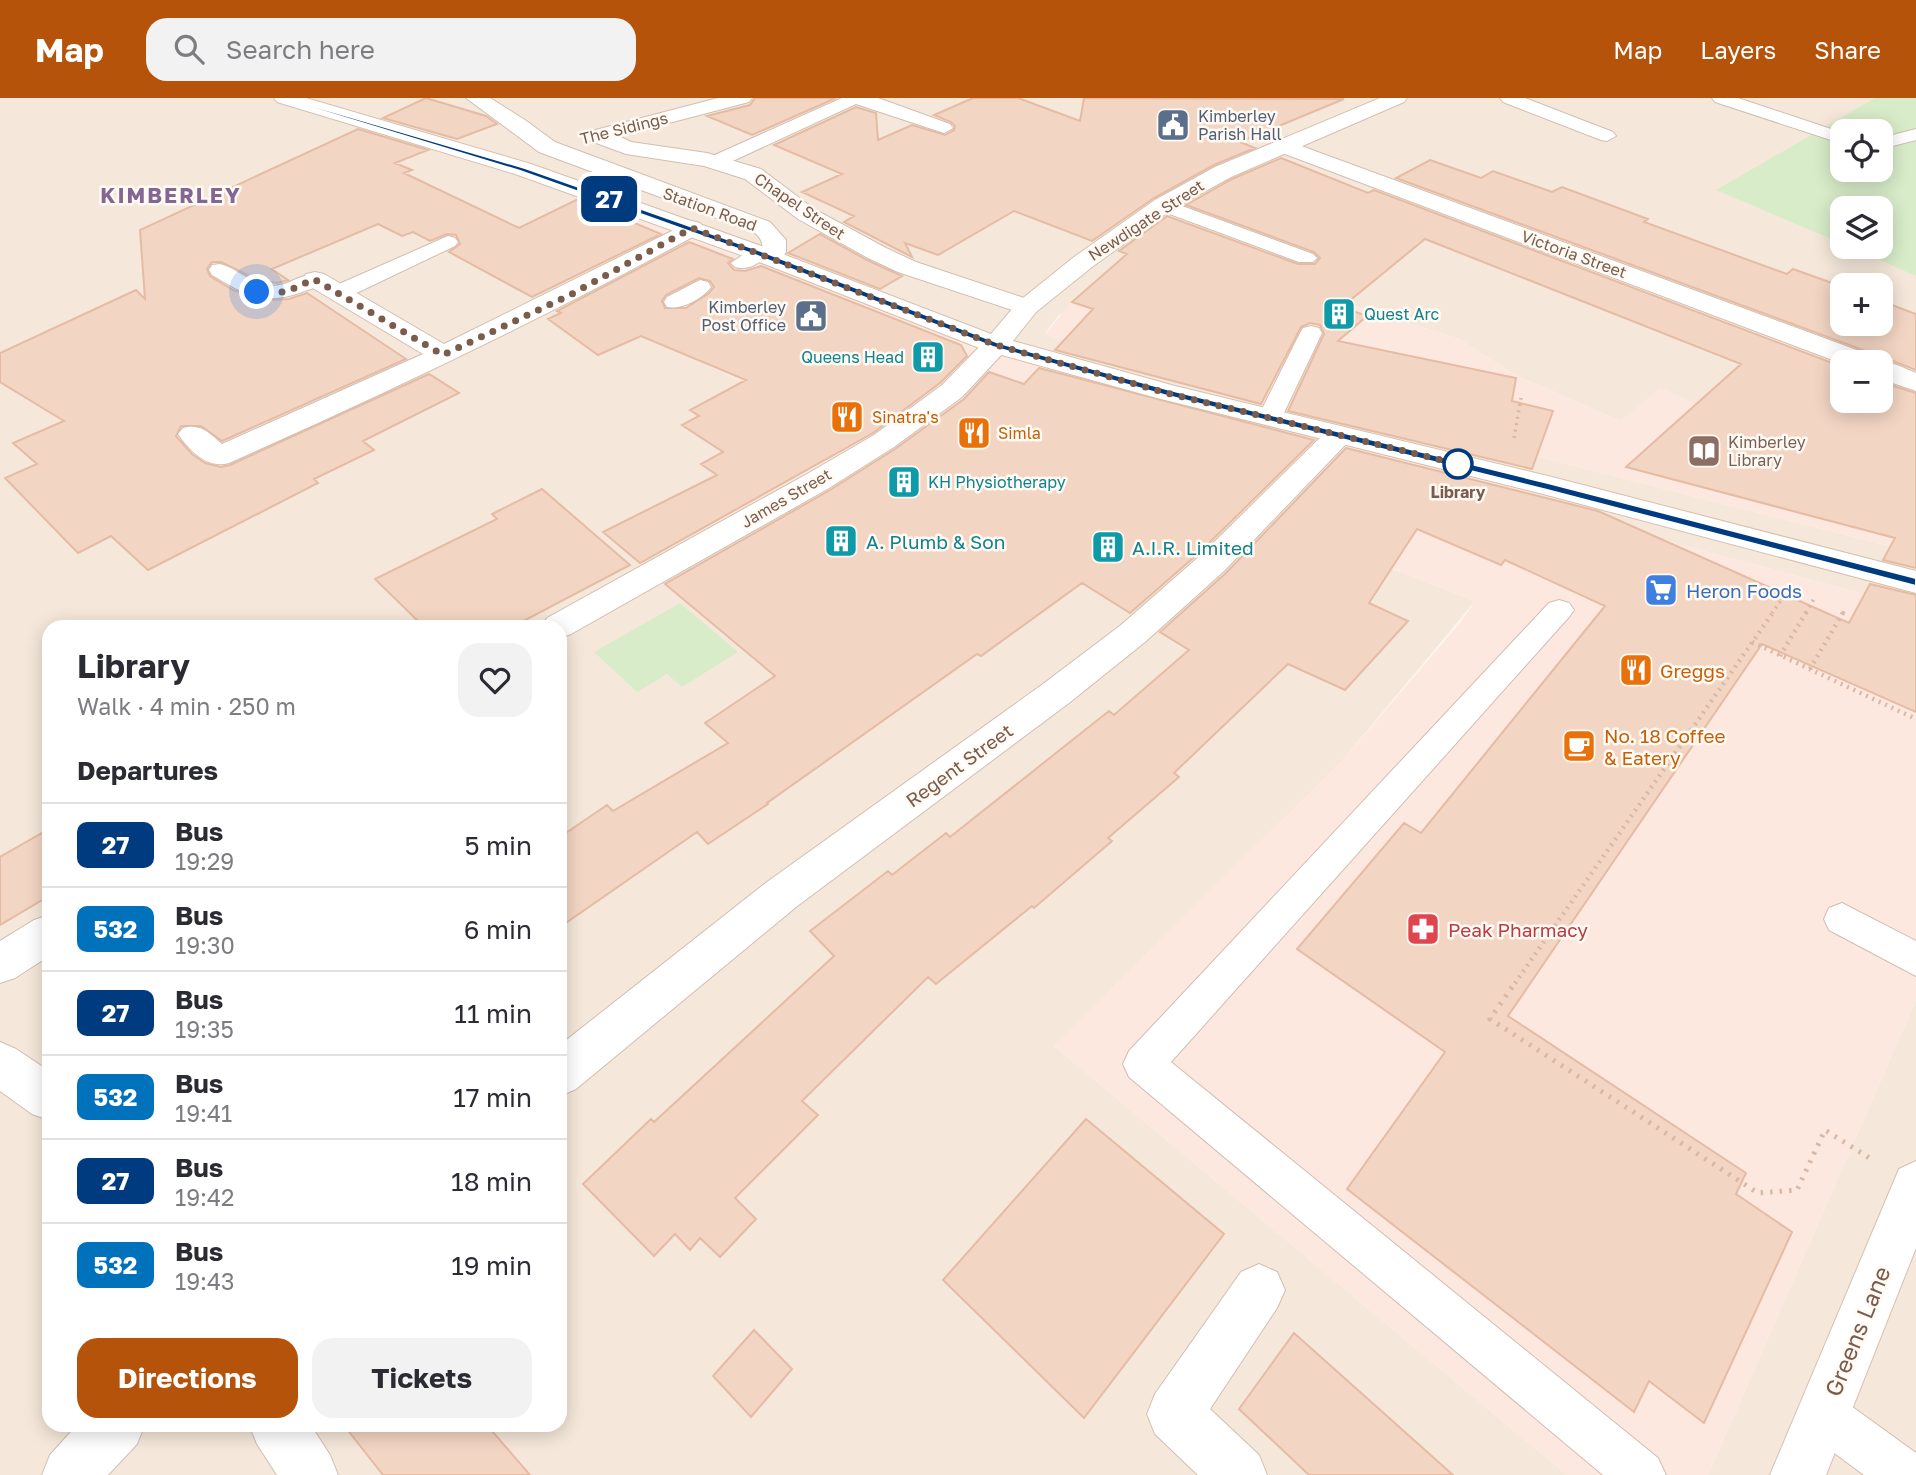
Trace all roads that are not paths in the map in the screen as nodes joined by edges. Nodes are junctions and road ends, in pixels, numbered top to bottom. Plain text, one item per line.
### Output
1 (284, 98) edge
2 (476, 98) edge
3 (742, 98) edge
4 (1397, 98) edge
5 (1508, 98) edge
6 (1721, 98) edge
7 (944, 128) dead end
8 (1916, 134) edge
9 (600, 135) junction
10 (1830, 135) edge
11 (1607, 136) dead end
12 (1893, 141) edge
13 (1285, 146) junction
14 (547, 147) junction
15 (715, 162) junction
16 (1163, 205) junction
17 (692, 228) junction
18 (448, 242) dead end
19 (757, 258) junction
20 (1306, 258) dead end
21 (220, 270) dead end
22 (314, 279) joint
23 (701, 287) dead end
24 (338, 293) junction
25 (675, 302) dead end
26 (1027, 307) junction
27 (1311, 332) dead end
28 (996, 345) junction
29 (1831, 350) edge
30 (443, 355) junction
31 (1893, 374) edge
32 (1916, 383) edge
33 (1270, 417) junction
34 (193, 434) dead end
35 (1339, 435) junction
36 (1916, 582) edge
37 (1559, 610) dead end
38 (567, 622) edge
39 (1842, 919) dead end
40 (42, 937) edge
41 (1916, 960) edge
42 (0, 964) edge
43 (0, 1064) edge
44 (567, 1068) edge
45 (42, 1093) edge
46 (1912, 1206) edge
47 (1259, 1290) dead end
48 (1823, 1415) junction
49 (110, 1432) edge
50 (281, 1432) edge
51 (70, 1475) edge
52 (310, 1475) edge
53 (1239, 1475) edge
54 (1641, 1475) edge
55 (1798, 1475) edge
56 (1905, 1475) edge

1 - 17 street
2 - 14 street, Station Road
3 - 9 street, The Sidings
4 - 13 street, Newdigate Street
5 - 11 lane
6 - 10 lane
7 - 15 lane
8 - 12 lane
9 - 14 street, The Sidings
9 - 15 street, Chapel Street
13 - 16 street, Newdigate Street
13 - 29 street, Victoria Street
14 - 19 street, Station Road
15 - 26 street, Chapel Street
16 - 20 lane
16 - 26 street, Newdigate Street
17 - 19 street
17 - 30 street
18 - 24 lane
19 - 28 street
21 - 22 lane
22 - 24 street
23 - 25 lane
24 - 30 street
26 - 28 street, Newdigate Street
27 - 33 lane
28 - 33 street
28 - 38 street, James Street
30 - 34 street
31 - 32 street
33 - 35 street
35 - 36 street
35 - 44 street, Regent Street
37 - 54 lane
39 - 41 lane
40 - 42 street
43 - 45 street
46 - 48 street, Greens Lane
47 - 53 street
48 - 55 street, Greens Lane
48 - 56 lane
49 - 51 street
50 - 52 street

